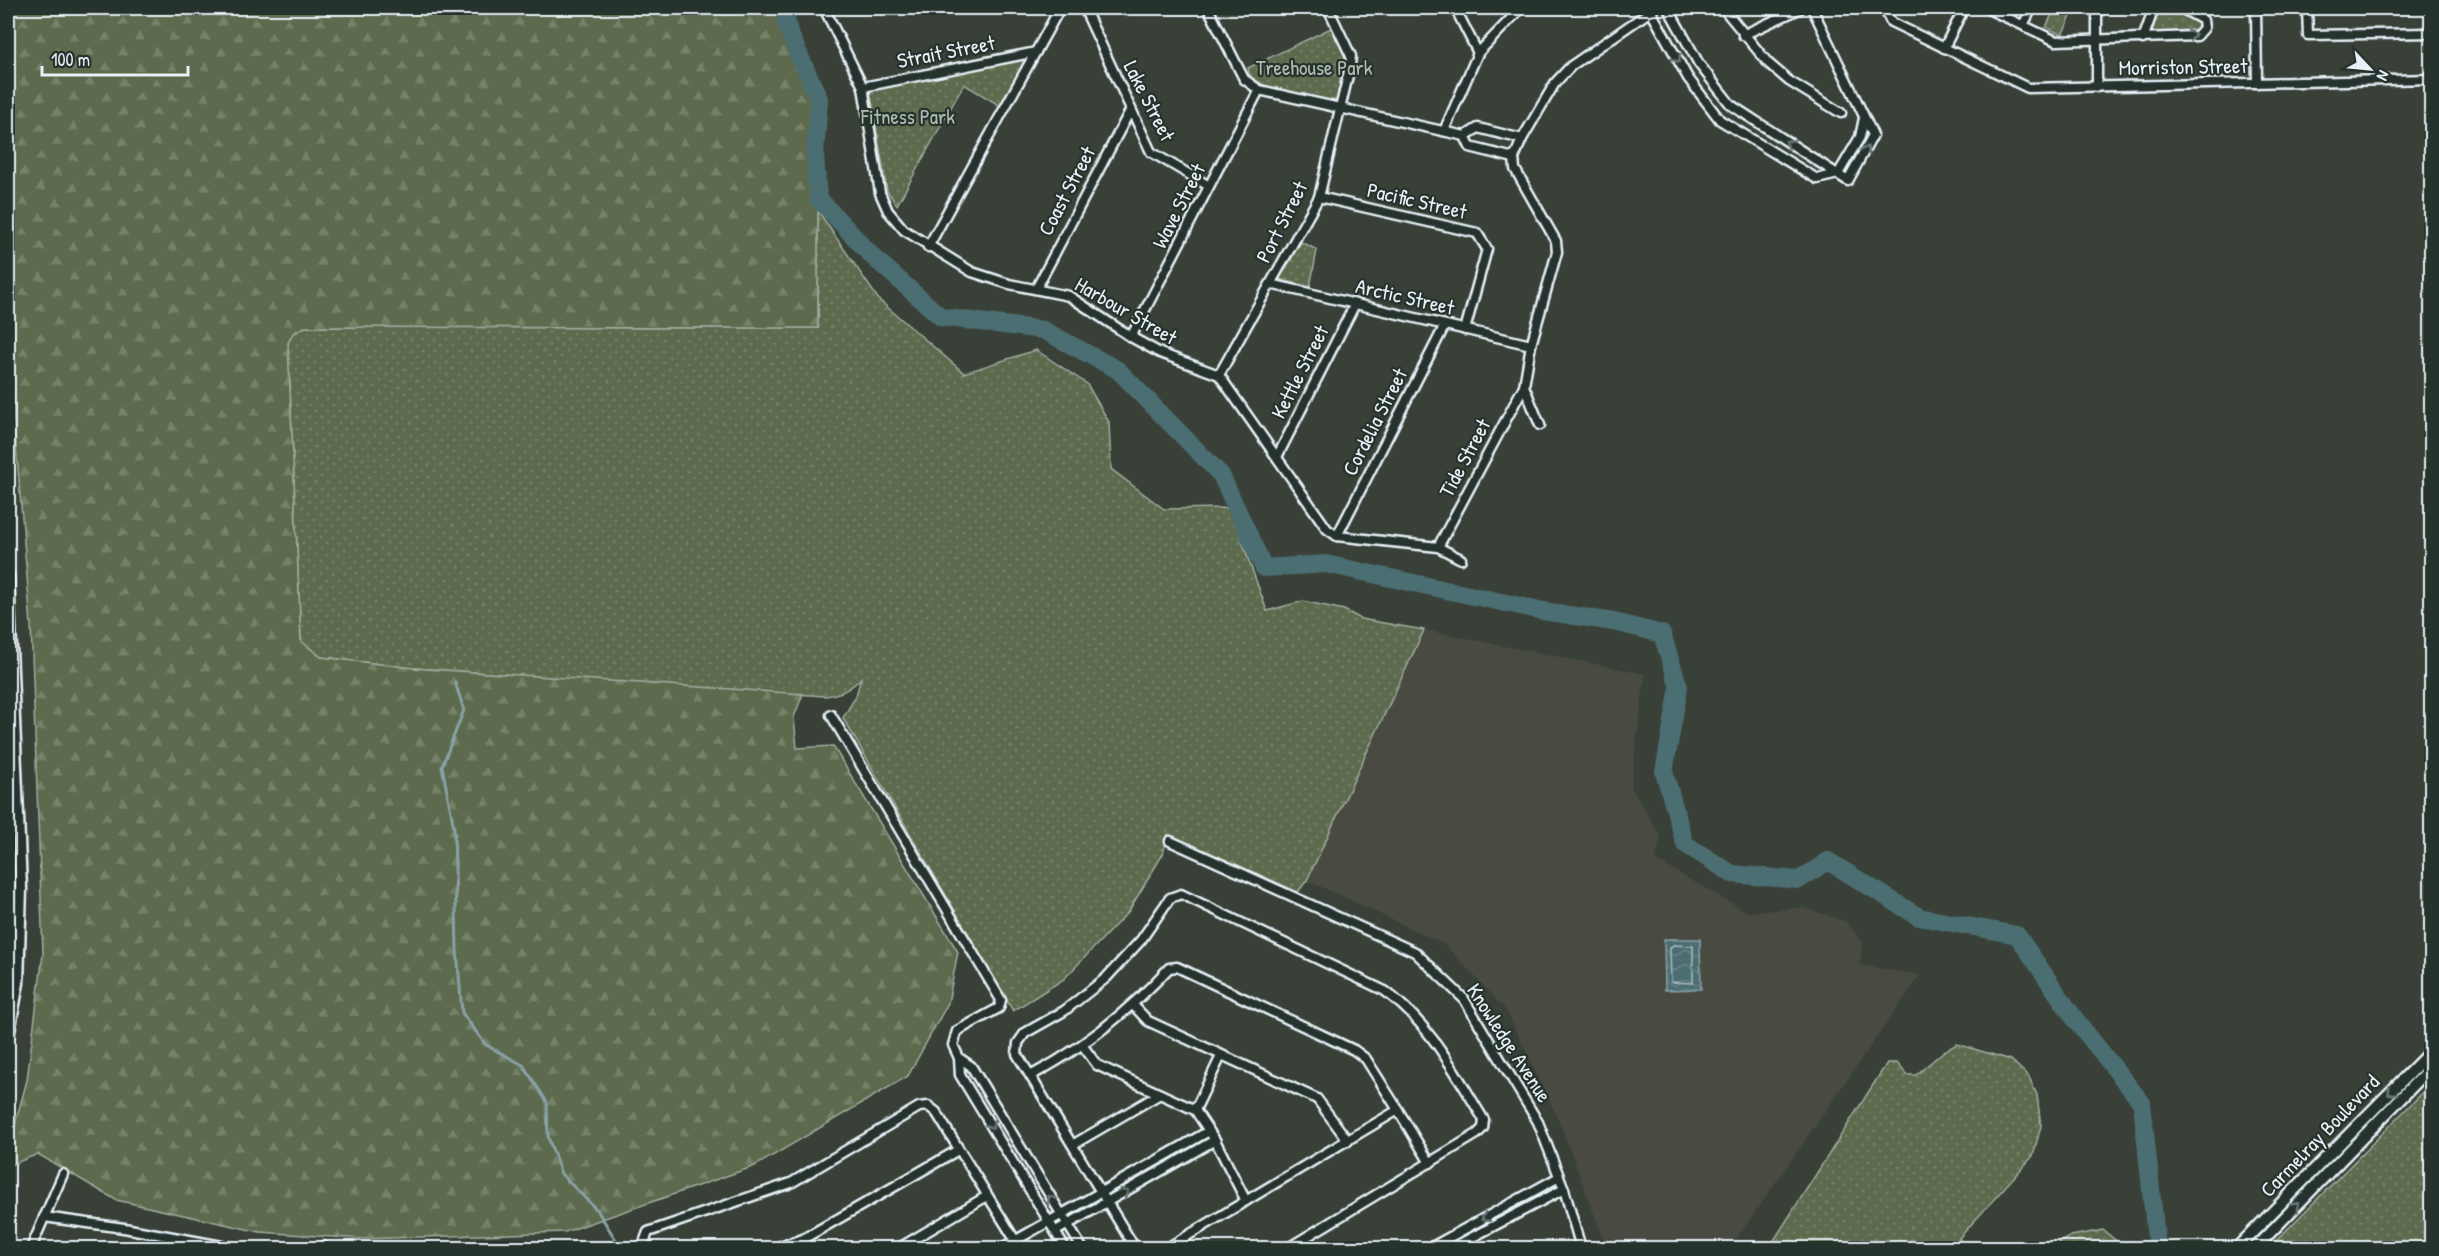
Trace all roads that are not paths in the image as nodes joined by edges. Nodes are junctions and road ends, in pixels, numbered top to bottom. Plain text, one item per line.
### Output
1 (824, 8) edge
2 (1060, 8) edge
3 (1084, 8) edge
4 (1208, 8) edge
5 (1328, 8) edge
6 (1455, 8) edge
7 (1521, 8) edge
8 (1668, 8) edge
9 (1723, 8) edge
10 (1801, 8) edge
11 (1812, 8) edge
12 (1884, 8) edge
13 (1964, 8) edge
14 (1986, 8) edge
15 (2032, 8) edge
16 (2100, 8) edge
17 (2154, 8) edge
18 (2181, 8) edge
19 (2256, 8) edge
20 (2307, 8) edge
21 (1652, 9) edge
22 (2023, 25) junction
23 (2432, 33) edge
24 (1743, 35) junction
25 (2143, 39) junction
26 (2097, 40) junction
27 (1944, 48) junction
28 (1036, 52) junction
29 (1478, 53) junction
30 (2432, 79) edge
31 (2257, 83) junction
32 (863, 87) junction
33 (2097, 87) junction
34 (1259, 90) junction
35 (1340, 108) junction
36 (1131, 109) junction
37 (1841, 113) dead end
38 (1864, 118) junction
39 (1444, 131) junction
40 (1465, 136) junction
41 (1522, 139) junction
42 (1514, 158) junction
43 (1838, 174) junction
44 (1209, 186) junction
45 (1319, 196) junction
46 (928, 247) junction
47 (1270, 284) junction
48 (1036, 289) junction
49 (1355, 304) junction
50 (1446, 325) junction
51 (1465, 330) junction
52 (1131, 337) junction
53 (1531, 345) junction
54 (1220, 375) junction
55 (1524, 386) junction
56 (1540, 425) dead end
57 (1277, 457) junction
58 (1337, 536) junction
59 (1438, 547) junction
60 (1461, 559) dead end
61 (8, 575) edge
62 (10, 679) edge
63 (11, 703) edge
64 (831, 714) dead end
65 (1170, 841) dead end
66 (1134, 1005) junction
67 (8, 1037) edge
68 (1083, 1046) junction
69 (2432, 1050) edge
70 (1221, 1056) junction
71 (959, 1058) junction
72 (2432, 1066) edge
73 (1032, 1075) junction
74 (1160, 1094) junction
75 (1195, 1110) junction
76 (1398, 1110) junction
77 (1209, 1131) junction
78 (1215, 1140) junction
79 (1348, 1142) junction
80 (1074, 1144) junction
81 (958, 1150) junction
82 (1430, 1163) junction
83 (63, 1174) dead end
84 (1559, 1177) junction
85 (1564, 1189) junction
86 (1101, 1191) junction
87 (987, 1196) junction
88 (1246, 1201) junction
89 (1108, 1202) junction
90 (44, 1217) junction
91 (1061, 1217) junction
92 (1051, 1222) junction
93 (1067, 1226) junction
94 (1056, 1231) junction
95 (1018, 1245) edge
96 (217, 1247) edge
97 (31, 1248) edge
98 (233, 1248) edge
99 (642, 1248) edge
100 (775, 1248) edge
101 (899, 1248) edge
102 (1002, 1248) edge
103 (1065, 1248) edge
104 (1082, 1248) edge
105 (1136, 1248) edge
106 (1167, 1248) edge
107 (1287, 1248) edge
108 (1430, 1248) edge
109 (1452, 1248) edge
110 (1581, 1248) edge
111 (2237, 1248) edge
112 (2255, 1248) edge

1 - 32 street, Harbour Street
2 - 28 street
3 - 36 street, Lake Street
4 - 34 street
5 - 35 street, Port Street
6 - 29 street
7 - 29 street
43 -> 8 street
9 - 24 street
10 - 24 street
11 - 38 street
12 - 27 street, Morriston Street
13 - 27 street
14 - 22 street
15 - 22 street
16 - 26 street
17 - 25 street
25 -> 18 street
19 - 31 street
20 - 23 street
21 - 41 street
21 -> 43 street
22 - 26 street
24 - 37 street
25 - 26 street
26 - 33 street
27 - 33 street, Morriston Street
28 - 32 street, Strait Street
28 - 46 street
29 - 39 street
30 - 31 street, Morriston Street
31 - 33 street, Morriston Street
32 - 46 street, Harbour Street
34 - 35 street
34 - 44 street, Wave Street
35 - 39 street
35 - 45 street, Port Street
36 - 44 street, Lake Street
36 - 48 street, Coast Street
38 - 43 street
43 -> 38 street
39 - 40 street
40 - 41 street
40 - 42 street
41 - 42 street
42 - 53 street
44 - 52 street, Wave Street
45 - 47 street, Port Street
45 - 51 street, Pacific Street
46 - 48 street, Harbour Street
47 - 49 street, Arctic Street
47 - 54 street, Port Street
48 - 52 street, Harbour Street
49 - 50 street, Arctic Street
49 - 57 street, Kettle Street
50 - 51 street, Arctic Street
50 - 58 street, Cordelia Street
51 - 53 street, Arctic Street
52 - 54 street, Harbour Street
53 - 55 street
54 - 57 street
55 - 56 street
55 - 59 street, Tide Street
57 - 58 street
58 - 59 street
59 - 60 street
61 - 62 street
62 - 63 street
63 - 67 street
64 - 71 street
65 - 84 street, Knowledge Avenue
66 - 68 street
66 - 70 street
66 - 76 street
68 - 73 street
68 - 74 street
69 -> 111 street, Carmelray Boulevard
70 - 75 street
70 - 79 street
91 -> 71 street
71 -> 92 street
112 -> 72 street, Carmelray Boulevard
73 - 80 street
73 - 82 street
74 - 75 street
74 - 80 street
75 - 77 street
76 - 79 street
76 - 82 street
77 - 78 street
77 - 86 street
78 - 88 street
89 -> 78 street
79 - 88 street
80 - 86 street
81 - 87 street
81 - 99 street
81 - 100 street
82 - 107 street
83 - 90 street
84 - 85 street, Knowledge Avenue
84 -> 108 street
85 - 109 street
85 - 110 street, Knowledge Avenue
86 - 89 street
86 - 91 street
87 - 95 street
87 - 101 street
88 - 106 street
89 - 93 street
89 - 105 street
90 - 96 street
90 - 97 street
91 - 92 street
91 - 93 street
92 - 94 street
92 - 95 street
93 - 94 street
93 - 104 street
94 - 103 street
95 - 102 street
96 - 98 street

